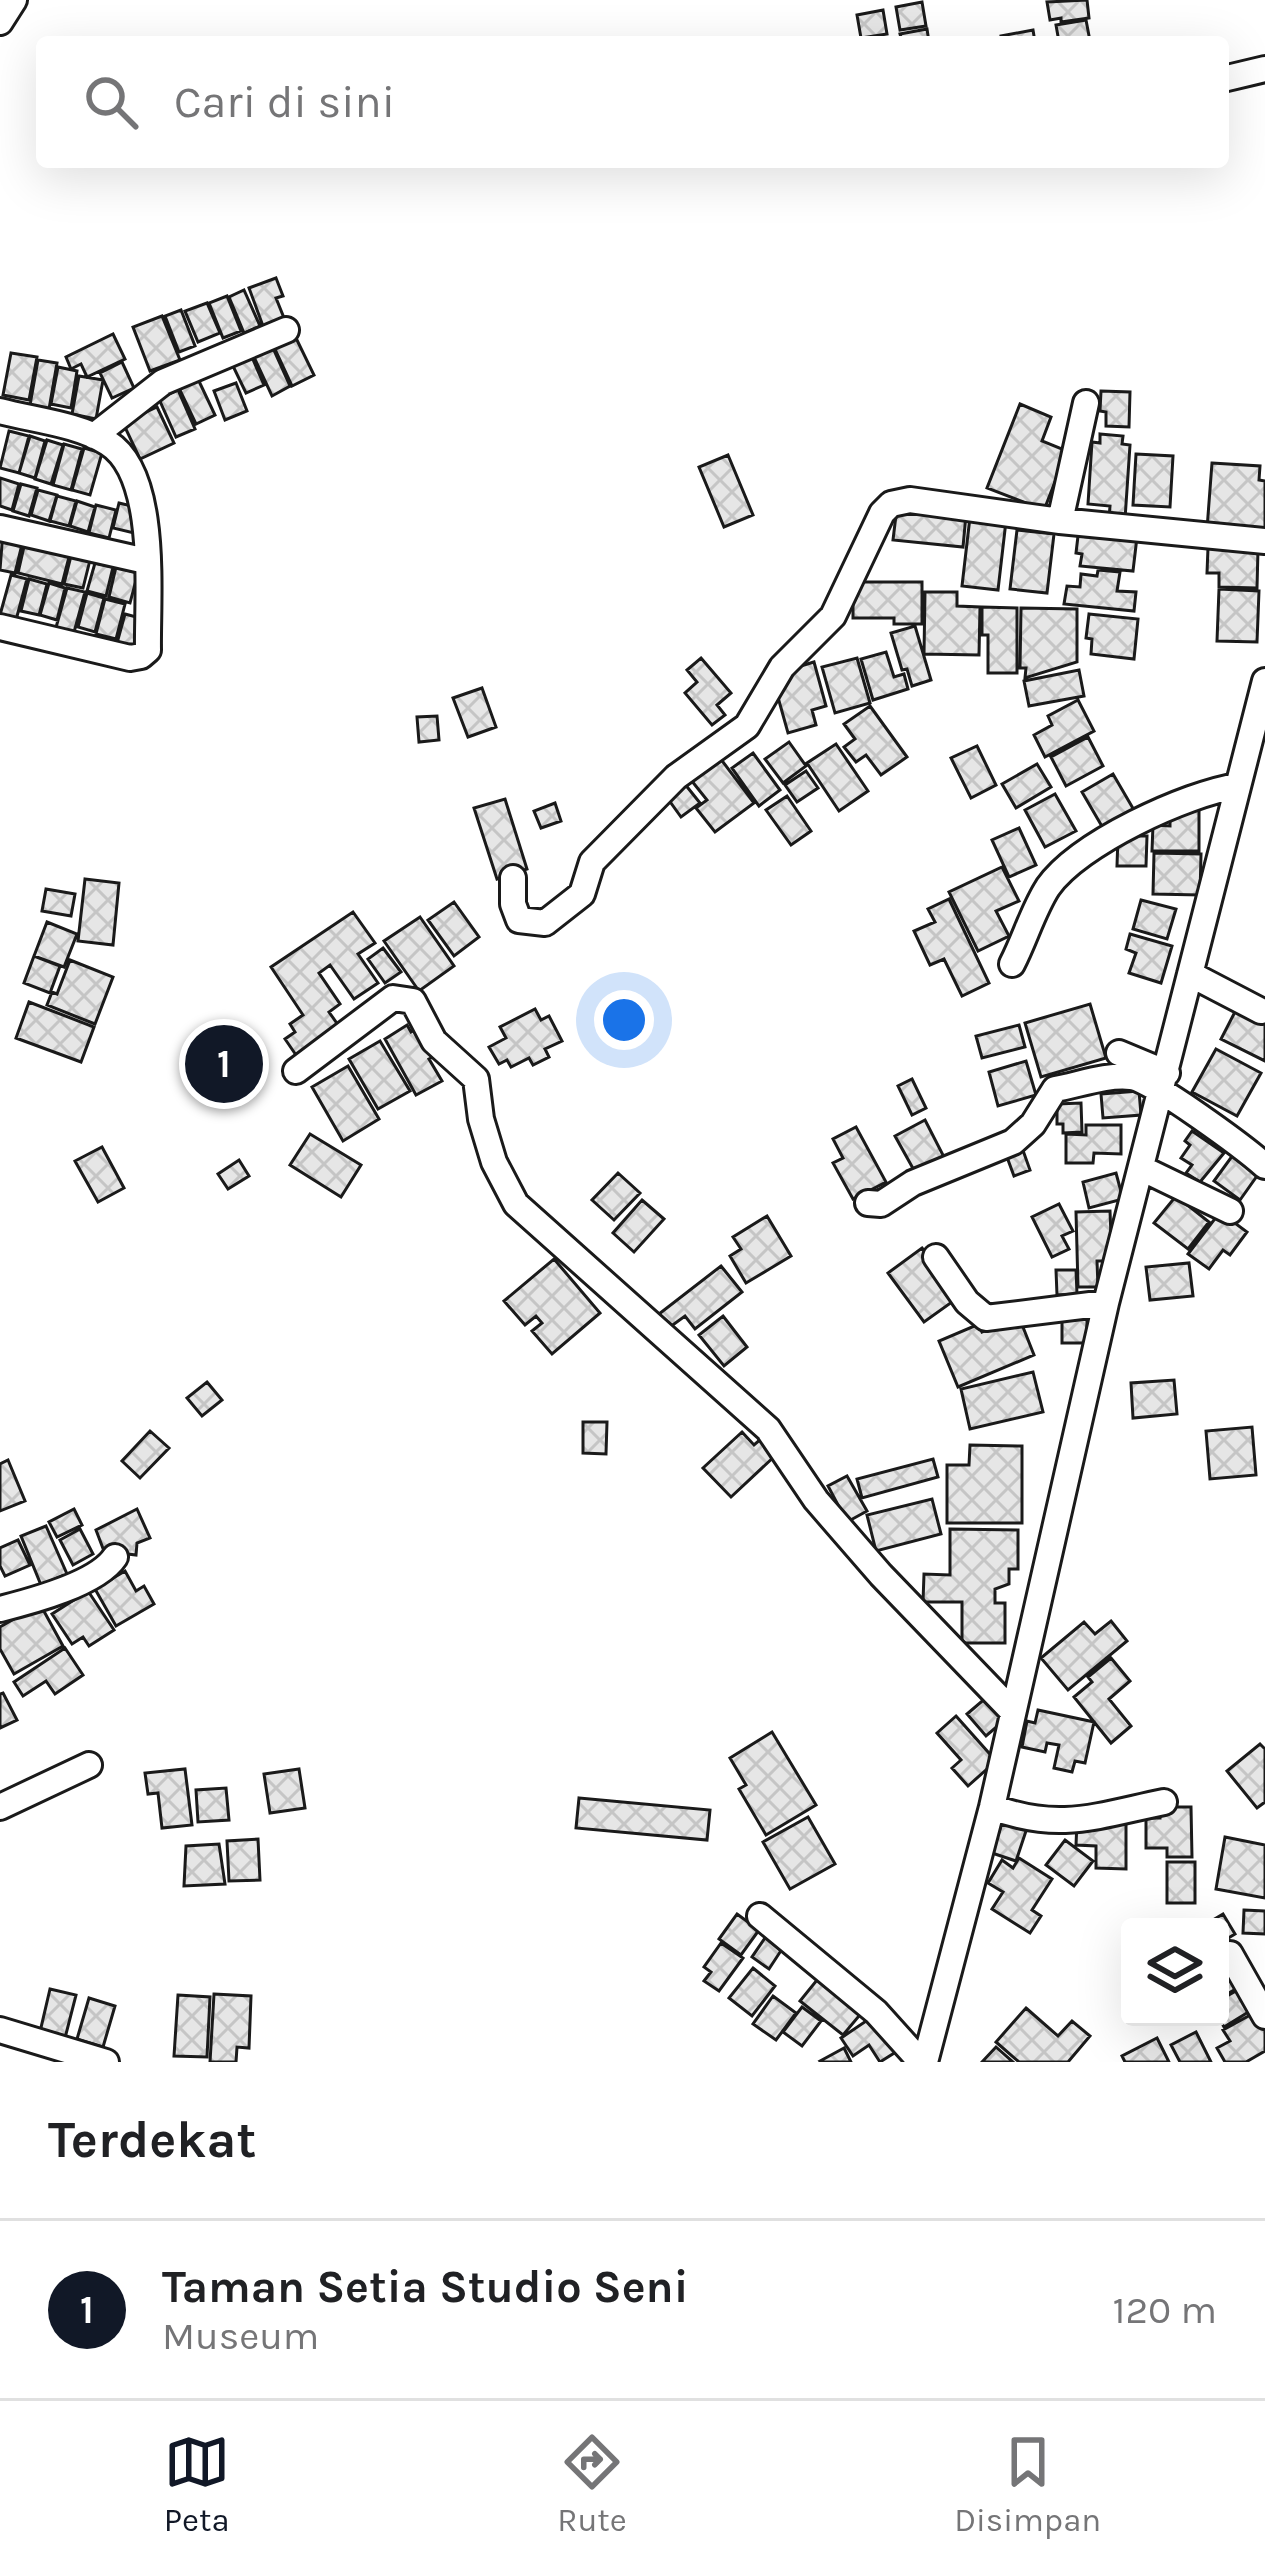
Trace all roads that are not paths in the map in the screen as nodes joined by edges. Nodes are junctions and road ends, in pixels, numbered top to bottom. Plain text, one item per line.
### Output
1 (14, 0) edge
2 (0, 22) edge
3 (1265, 69) edge
4 (1229, 78) edge
5 (286, 330) dead end
6 (1086, 403) dead end
7 (0, 411) edge
8 (94, 436) junction
9 (1060, 521) junction
10 (0, 528) edge
11 (1265, 541) edge
12 (146, 561) junction
13 (0, 627) edge
14 (1265, 681) edge
15 (1237, 786) junction
16 (513, 878) dead end
17 (1012, 964) dead end
18 (1190, 974) junction
19 (1261, 1011) dead end
20 (1119, 1053) dead end
21 (296, 1071) dead end
22 (1164, 1082) junction
23 (1265, 1166) edge
24 (1143, 1169) junction
25 (868, 1203) dead end
26 (1230, 1211) dead end
27 (936, 1257) dead end
28 (1106, 1303) junction
29 (115, 1557) dead end
30 (0, 1609) edge
31 (1013, 1712) junction
32 (89, 1765) dead end
33 (1164, 1802) dead end
34 (0, 1808) edge
35 (992, 1808) junction
36 (760, 1916) dead end
37 (1230, 1954) dead end
38 (1265, 2016) edge
39 (0, 2030) edge
40 (106, 2062) edge
41 (923, 2062) edge

1 - 2 street
3 - 4 street
5 - 8 street
6 - 9 street
7 - 8 street
8 - 12 street
9 - 11 street
9 - 16 street
10 - 12 street
12 - 13 street
14 - 15 street
15 - 17 street
15 - 18 street
18 - 19 street
18 - 22 street
20 - 22 street
21 - 31 street
22 - 23 street
22 - 24 street
22 - 25 street
24 - 26 street
24 - 28 street
27 - 28 street
28 - 31 street
29 - 30 street
31 - 35 street
32 - 34 street
33 - 35 street
35 - 41 street
36 - 41 street
37 - 38 street
39 - 40 street

